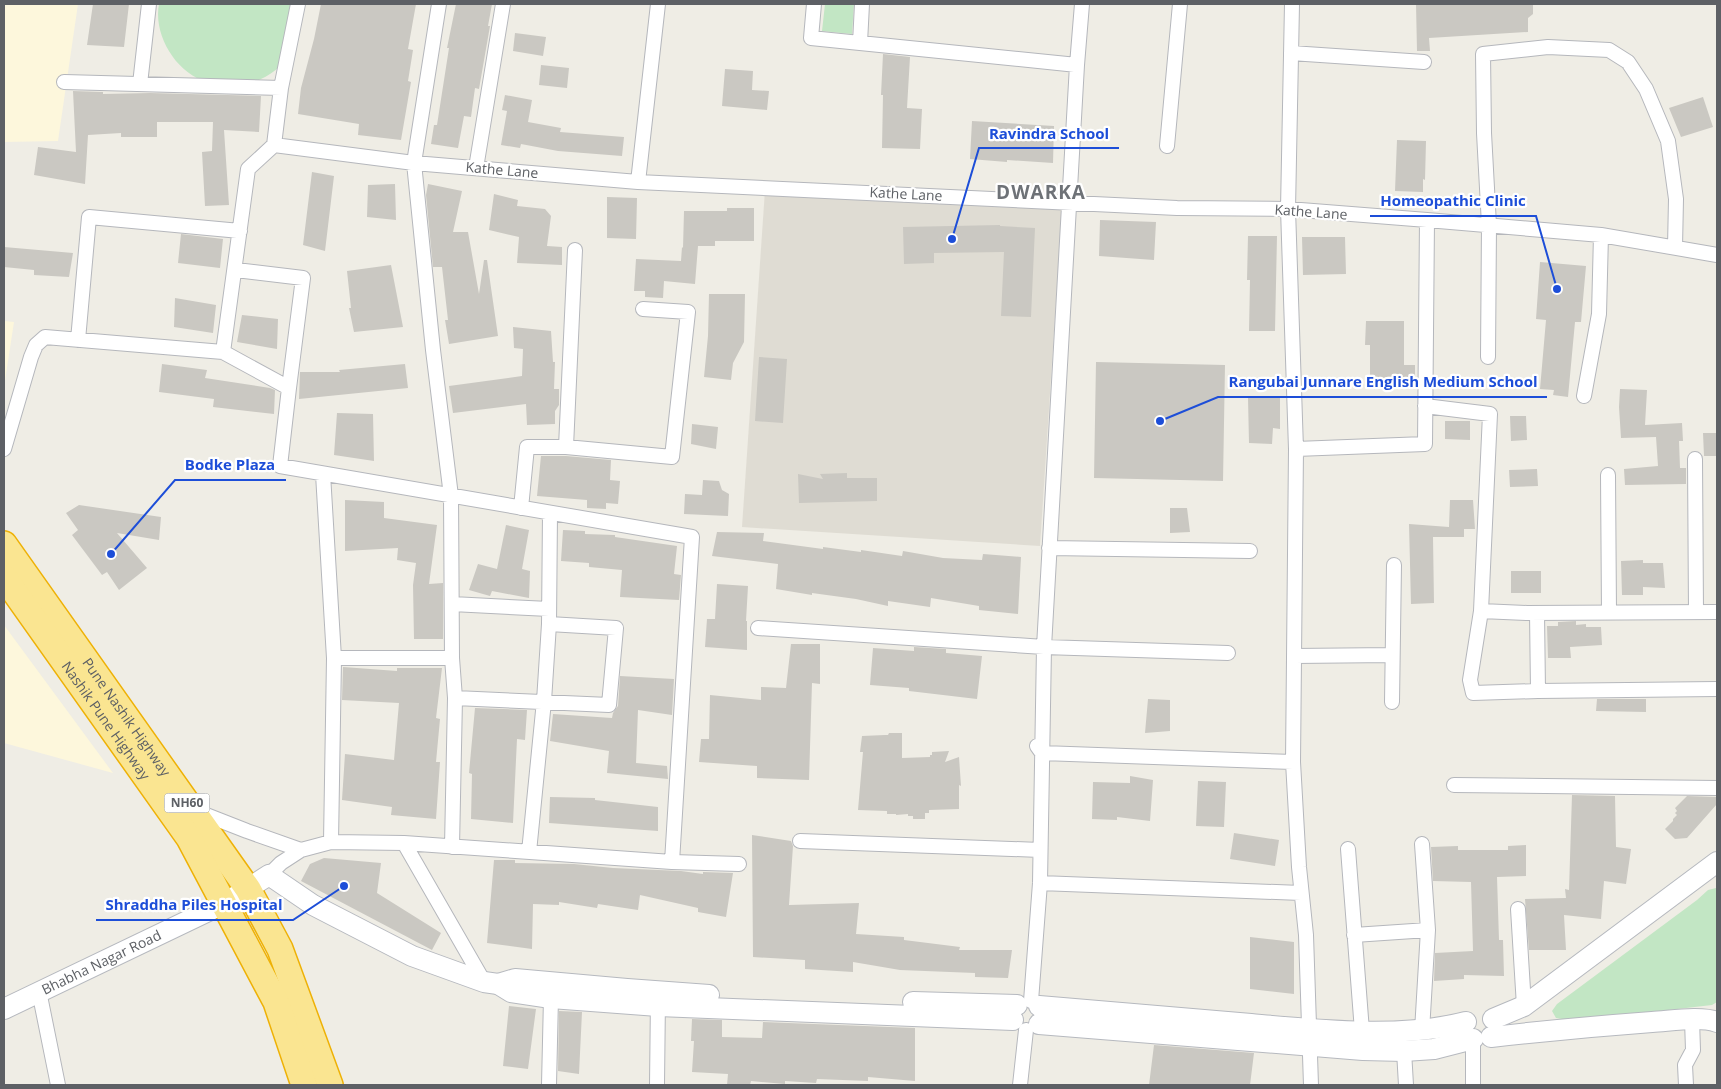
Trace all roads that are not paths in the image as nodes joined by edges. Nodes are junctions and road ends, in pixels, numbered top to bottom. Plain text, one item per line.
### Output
1 (149, 4) edge
2 (298, 4) edge
3 (439, 4) edge
4 (503, 4) edge
5 (658, 4) edge
6 (814, 4) edge
7 (862, 4) edge
8 (1082, 4) edge
9 (1180, 4) edge
10 (1292, 4) edge
11 (860, 43) junction
12 (1291, 53) junction
13 (1424, 62) dead end
14 (1077, 65) junction
15 (64, 82) dead end
16 (140, 84) junction
17 (282, 88) junction
18 (274, 145) junction
19 (1168, 146) dead end
20 (414, 163) junction
21 (476, 168) junction
22 (638, 182) junction
23 (1069, 202) junction
24 (1288, 210) junction
25 (1426, 220) junction
26 (1488, 225) junction
27 (240, 232) junction
28 (1601, 235) junction
29 (1675, 247) junction
30 (575, 250) dead end
31 (1717, 255) edge
32 (236, 270) junction
33 (643, 309) dead end
34 (78, 340) junction
35 (223, 352) junction
36 (1488, 357) dead end
37 (289, 388) junction
38 (1584, 396) dead end
39 (1425, 406) junction
40 (566, 448) junction
41 (4, 449) edge
42 (1296, 449) junction
43 (1695, 459) dead end
44 (323, 474) junction
45 (1608, 475) dead end
46 (451, 496) junction
47 (521, 508) junction
48 (550, 512) junction
49 (4, 544) edge
50 (1050, 548) junction
51 (1250, 551) dead end
52 (1394, 565) dead end
53 (4, 577) edge
54 (452, 604) junction
55 (549, 608) junction
56 (1482, 611) junction
57 (1609, 612) junction
58 (1696, 612) junction
59 (1717, 612) edge
60 (1537, 613) junction
61 (549, 624) junction
62 (758, 628) dead end
63 (1044, 647) junction
64 (1228, 653) dead end
65 (1392, 655) junction
66 (1294, 656) junction
67 (334, 658) junction
68 (452, 658) junction
69 (1717, 689) edge
70 (1538, 691) junction
71 (455, 698) junction
72 (544, 701) junction
73 (1392, 702) dead end
74 (1040, 750) junction
75 (1293, 762) junction
76 (1454, 785) dead end
77 (1717, 788) edge
78 (191, 809) junction
79 (800, 841) dead end
80 (330, 842) junction
81 (404, 843) junction
82 (1422, 844) dead end
83 (452, 846) junction
84 (1348, 849) dead end
85 (301, 850) junction
86 (1040, 850) junction
87 (529, 852) junction
88 (672, 862) junction
89 (1717, 862) edge
90 (739, 864) dead end
91 (269, 875) junction
92 (1040, 883) junction
93 (248, 889) junction
94 (1301, 893) junction
95 (225, 903) junction
96 (1518, 909) dead end
97 (1428, 930) junction
98 (1354, 935) junction
99 (491, 983) junction
100 (40, 992) junction
101 (551, 998) junction
102 (658, 999) junction
103 (1524, 1006) junction
104 (4, 1009) edge
105 (1027, 1014) junction
106 (1692, 1020) junction
107 (1717, 1022) edge
108 (1481, 1029) junction
109 (1362, 1031) junction
110 (1422, 1031) junction
111 (1309, 1038) junction
112 (1404, 1051) junction
113 (58, 1085) edge
114 (304, 1085) edge
115 (330, 1085) edge
116 (550, 1085) edge
117 (657, 1085) edge
118 (1020, 1085) edge
119 (1311, 1085) edge
120 (1406, 1085) edge
121 (1473, 1085) edge
122 (1686, 1085) edge

1 - 16 street
2 - 17 street
3 - 20 street
4 - 21 street
5 - 22 street
6 - 11 street
7 - 11 street
8 - 14 street
9 - 19 street
10 - 12 street
11 - 14 street
12 - 13 street
12 - 24 street
14 - 23 street
15 - 16 street
16 - 17 street
17 - 18 street
18 - 20 street, Kathe Lane
18 - 27 street
20 - 21 street, Kathe Lane
20 - 46 street
21 - 22 street, Kathe Lane
22 - 23 street, Kathe Lane
23 - 24 street, Kathe Lane
23 - 50 street
24 - 25 street, Kathe Lane
24 - 42 street
25 - 26 street, Kathe Lane
25 - 39 street
26 - 28 street, Kathe Lane
26 - 29 street
26 - 36 street
27 - 32 street
27 - 34 street
28 - 29 street, Kathe Lane
28 - 38 street
29 - 31 street, Kathe Lane
30 - 40 street
32 - 35 street
32 - 37 street
33 - 40 street
34 - 35 street
34 - 41 street
35 - 37 street
37 - 44 street
39 - 42 street
39 - 56 street
40 - 47 street
42 - 66 street
43 - 58 street
44 - 46 street
44 - 67 street
45 - 57 street
46 - 47 street
46 - 54 street
47 - 48 street
48 - 55 street
48 - 88 street
49 - 78 highway, Pune Nashik Highway / NH60
50 - 51 street
50 - 63 street
52 - 65 street
53 - 95 highway, Nashik Pune Highway / NH60
54 - 55 street
54 - 68 street
55 - 61 street
56 - 60 street
56 - 70 street
57 - 58 street
57 - 60 street
58 - 59 street
60 - 70 street
61 - 72 street
61 - 72 street
62 - 63 street
63 - 64 street
63 - 74 street
65 - 66 street
65 - 73 street
66 - 75 street
67 - 68 street
67 - 80 street
68 - 71 street
69 - 70 street
71 - 72 street
71 - 83 street
72 - 87 street
74 - 75 street
74 - 86 street
75 - 94 street
76 - 77 street
78 - 85 street
78 - 93 highway, Pune Nashik Highway / NH60
79 - 86 street
80 - 81 street
80 - 85 street
81 - 83 street
81 - 99 street
82 - 97 street
83 - 87 street
84 - 98 street
85 - 91 street
86 - 92 street
87 - 88 street
88 - 90 street
89 - 103 street
91 - 93 street, Bhabha Nagar Road
91 - 99 street
92 - 94 street
92 - 105 street
93 - 95 street, Bhabha Nagar Road
93 - 115 highway, Pune Nashik Highway / NH60
94 - 111 street
95 - 100 street, Bhabha Nagar Road
95 - 114 highway, Nashik Pune Highway / NH60
96 - 103 street
97 - 98 street
97 - 110 street
98 - 109 street
99 - 101 street
99 - 102 street
100 - 104 street, Bhabha Nagar Road
100 - 113 street
101 - 102 street
101 - 116 street
102 - 105 street
102 - 117 street
103 - 108 street
105 - 111 street
105 - 118 street
106 - 107 street
106 - 108 street
106 - 122 street
108 - 110 street
108 - 112 street
108 - 121 street
109 - 110 street
109 - 111 street
111 - 112 street
111 - 119 street
112 - 120 street

